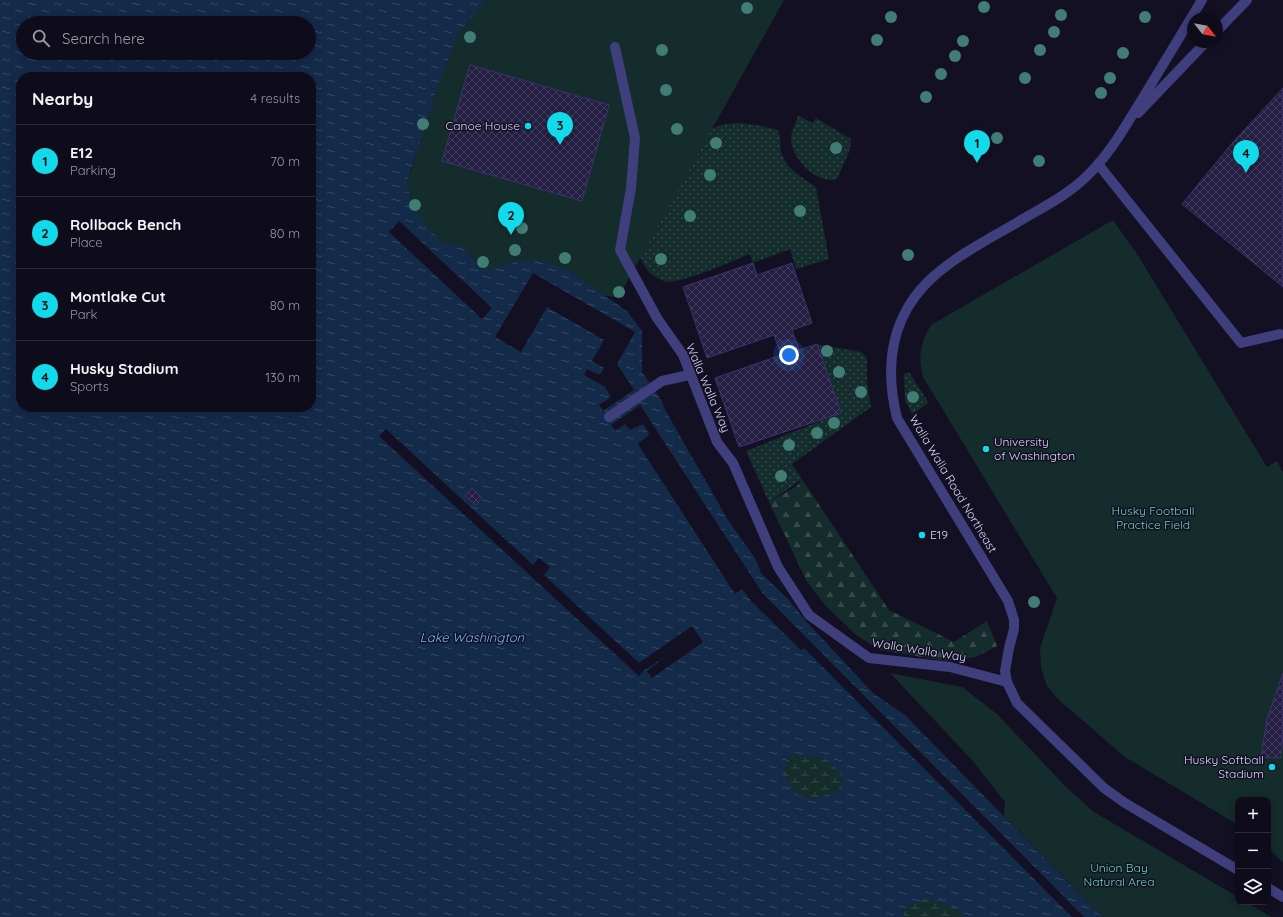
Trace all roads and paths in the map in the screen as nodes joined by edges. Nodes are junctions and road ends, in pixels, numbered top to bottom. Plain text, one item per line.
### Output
1 (1202, 0) edge
2 (1247, 0) edge
3 (1223, 25) edge
4 (615, 47) dead end
5 (1200, 48) edge
6 (1128, 123) junction
7 (1098, 164) junction
8 (1280, 334) dead end
9 (689, 375) junction
10 (609, 417) dead end
11 (1007, 682) junction
12 (1236, 869) edge
13 (1271, 890) edge
14 (1283, 897) edge

1 - 6 lane, Walla Walla Road Northeast
2 - 3 lane
4 - 9 lane, Walla Walla Way
5 - 6 lane
6 - 7 lane, Walla Walla Road Northeast
7 - 8 lane
7 - 11 lane, Walla Walla Road Northeast
9 - 10 lane
9 - 11 lane, Walla Walla Way
11 - 12 lane, Walla Walla Road Northeast
13 - 14 lane

